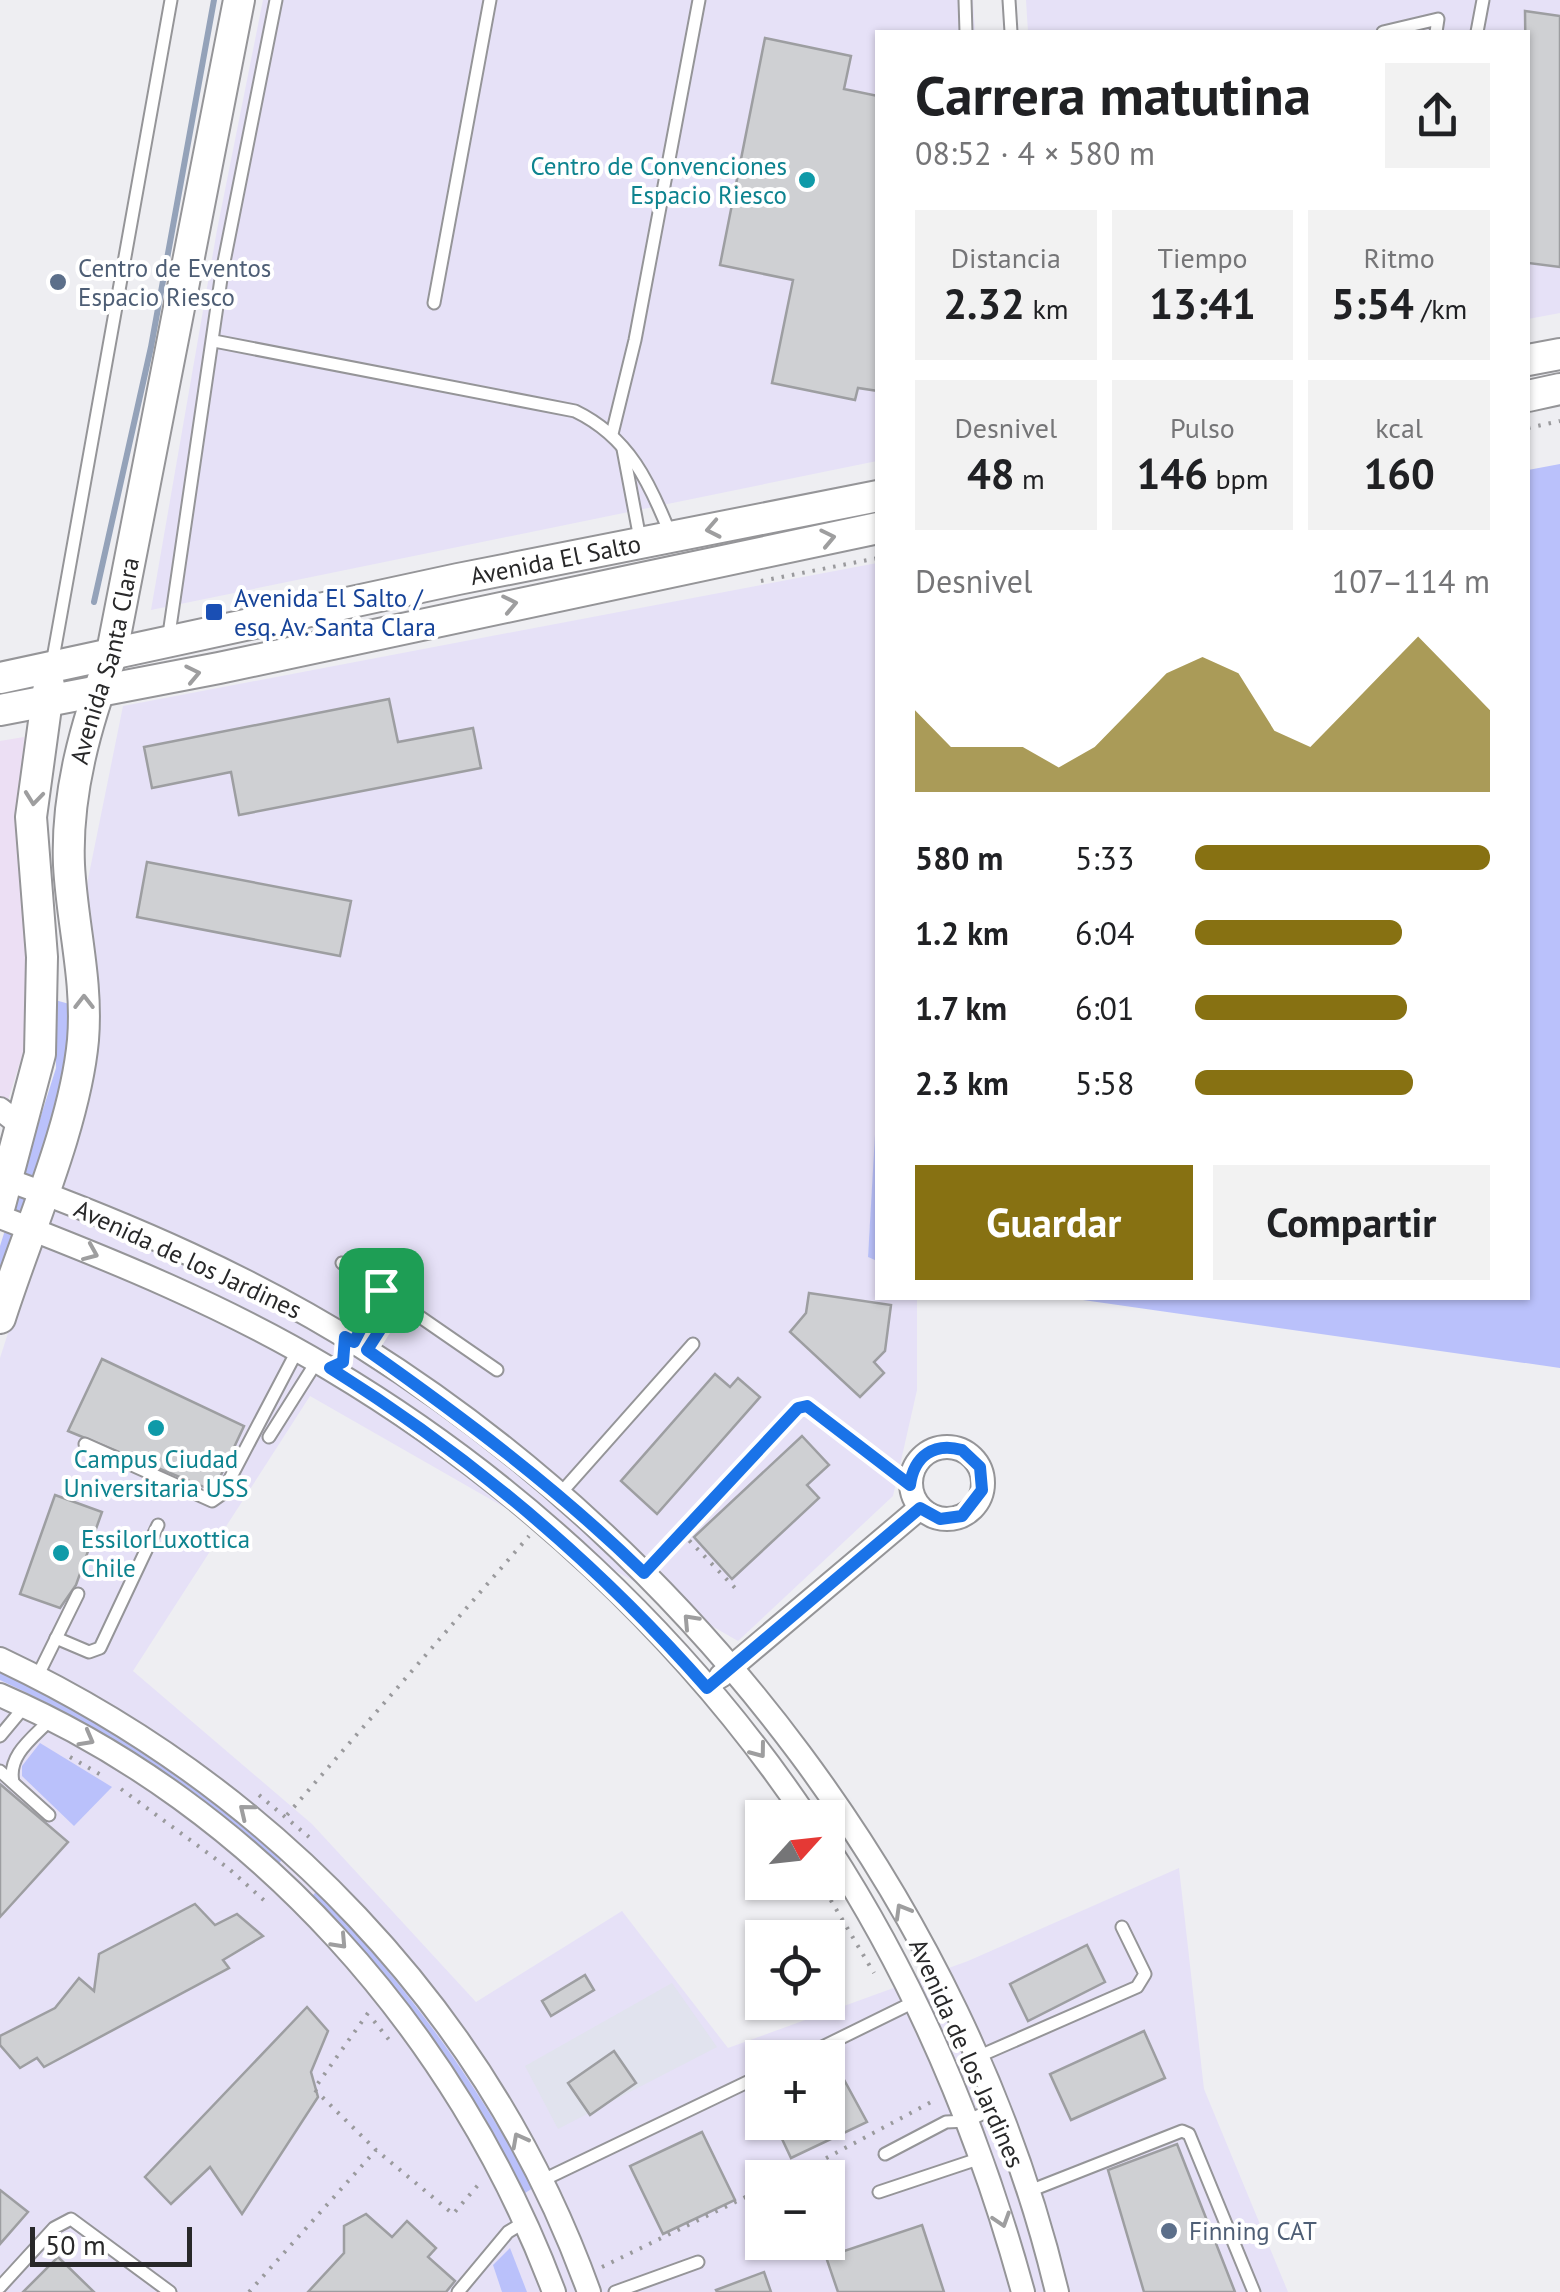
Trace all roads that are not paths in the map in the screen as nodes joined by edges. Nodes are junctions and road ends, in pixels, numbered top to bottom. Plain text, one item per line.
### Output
1 (171, 0) edge
2 (240, 0) edge
3 (276, 0) edge
4 (490, 0) edge
5 (700, 0) edge
6 (964, 0) edge
7 (1009, 0) edge
8 (1483, 0) edge
9 (966, 30) edge
10 (1011, 30) edge
11 (1391, 30) edge
12 (1436, 30) edge
13 (1477, 30) edge
14 (434, 303) dead end
15 (214, 341) junction
16 (1560, 354) edge
17 (1530, 360) edge
18 (1560, 389) edge
19 (1530, 396) edge
20 (612, 434) junction
21 (622, 445) junction
22 (875, 497) edge
23 (875, 529) edge
24 (672, 538) junction
25 (640, 544) junction
26 (167, 644) junction
27 (111, 657) junction
28 (52, 668) junction
29 (0, 678) edge
30 (97, 693) junction
31 (47, 701) junction
32 (0, 710) edge
33 (12, 1118) edge
34 (4, 1193) edge
35 (42, 1193) junction
36 (0, 1217) edge
37 (29, 1228) junction
38 (342, 1264) dead end
39 (381, 1290) junction
40 (398, 1302) junction
41 (0, 1318) edge
42 (693, 1344) dead end
43 (360, 1346) junction
44 (314, 1360) junction
45 (497, 1370) dead end
46 (358, 1386) junction
47 (269, 1437) dead end
48 (85, 1444) dead end
49 (910, 1485) junction
50 (560, 1495) junction
51 (706, 1507) road end
52 (920, 1508) junction
53 (158, 1525) dead end
54 (78, 1594) dead end
55 (56, 1638) junction
56 (0, 1659) edge
57 (732, 1667) junction
58 (38, 1677) junction
59 (707, 1688) junction
60 (0, 1696) edge
61 (25, 1706) junction
62 (51, 1719) junction
63 (0, 1736) edge
64 (0, 1771) edge
65 (13, 1782) junction
66 (794, 1800) edge
67 (49, 1815) dead end
68 (294, 1852) junction
69 (274, 1875) junction
70 (320, 1876) junction
71 (845, 1883) edge
72 (300, 1900) junction
73 (1122, 1927) dead end
74 (906, 2007) junction
75 (962, 2030) junction
76 (837, 2040) edge
77 (936, 2047) junction
78 (975, 2058) junction
79 (745, 2085) edge
80 (995, 2108) junction
81 (957, 2121) junction
82 (885, 2154) dead end
83 (981, 2158) junction
84 (543, 2186) junction
85 (879, 2192) dead end
86 (1027, 2192) junction
87 (526, 2221) junction
88 (562, 2224) junction
89 (698, 2262) dead end
90 (0, 2287) edge
91 (170, 2292) edge
92 (458, 2292) edge
93 (554, 2292) edge
94 (589, 2292) edge
95 (615, 2292) edge
96 (1024, 2292) edge
97 (1057, 2292) edge
98 (1254, 2292) edge

1 - 28 lane
2 - 27 main road, Avenida Santa Clara
3 - 15 lane
4 - 14 lane
5 - 20 lane
6 - 9 lane
7 - 10 lane
8 - 13 lane
11 - 12 lane
15 - 20 lane
15 - 26 lane
16 - 17 main road
18 - 19 main road
20 - 21 lane
21 - 24 lane
21 - 25 lane
22 -> 24 main road, Avenida El Salto
30 -> 23 main road, Avenida El Salto
24 - 25 main road, Avenida El Salto
25 - 26 main road, Avenida El Salto
26 - 27 main road, Avenida El Salto
27 - 28 main road, Avenida El Salto
27 - 30 main road, Avenida Santa Clara
28 - 29 main road, Avenida El Salto
28 - 31 main road, Avenida Santa Clara
30 - 31 main road, Avenida El Salto
35 -> 30 main road, Avenida Santa Clara
31 - 32 main road, Avenida El Salto
31 -> 33 main road, Avenida Santa Clara
33 - 34 main road, Avenida Santa Clara
34 - 35 street, Avenida de los Jardines
35 - 37 main road, Avenida Santa Clara
35 - 43 street, Avenida de los Jardines
36 - 37 street, Avenida de los Jardines
37 - 41 main road, Avenida Santa Clara
37 -> 44 street, Avenida de los Jardines
38 - 39 lane
39 - 40 lane
39 - 43 lane
40 - 43 lane
40 - 45 lane
42 - 50 lane
43 - 44 street
43 - 46 street
43 - 50 street, Avenida de los Jardines
44 - 46 street, Avenida de los Jardines
44 - 47 lane
44 - 48 lane
46 - 59 street, Avenida de los Jardines
49 - 51 lane
49 - 52 street
49 - 52 street
57 -> 50 street, Avenida de los Jardines
52 - 57 street
53 - 55 lane
54 - 55 lane
55 - 58 lane
56 - 58 street
57 - 59 street
75 -> 57 street, Avenida de los Jardines
68 -> 58 street
59 -> 66 street, Avenida de los Jardines
60 - 61 street
61 - 62 street
61 - 63 lane
62 - 65 lane
62 -> 69 street
64 - 65 lane
65 - 67 lane
68 - 69 street
68 - 70 street
69 - 72 street
70 - 72 street
84 -> 70 street
71 - 74 street, Avenida de los Jardines
72 -> 87 street
73 - 78 lane
74 - 76 lane
74 - 77 street, Avenida de los Jardines
75 - 77 street
75 - 78 street, Avenida de los Jardines
77 - 81 street, Avenida de los Jardines
78 - 80 street, Avenida de los Jardines
79 - 84 lane
80 - 81 lane
80 - 86 street, Avenida de los Jardines
81 - 82 lane
81 - 83 street, Avenida de los Jardines
83 - 85 lane
83 -> 96 street, Avenida de los Jardines
84 - 87 street
84 - 88 street
86 - 97 street, Avenida de los Jardines
86 - 98 lane
87 - 88 street
87 - 92 lane
87 - 93 street
88 - 94 street
89 - 95 lane
90 - 91 lane

